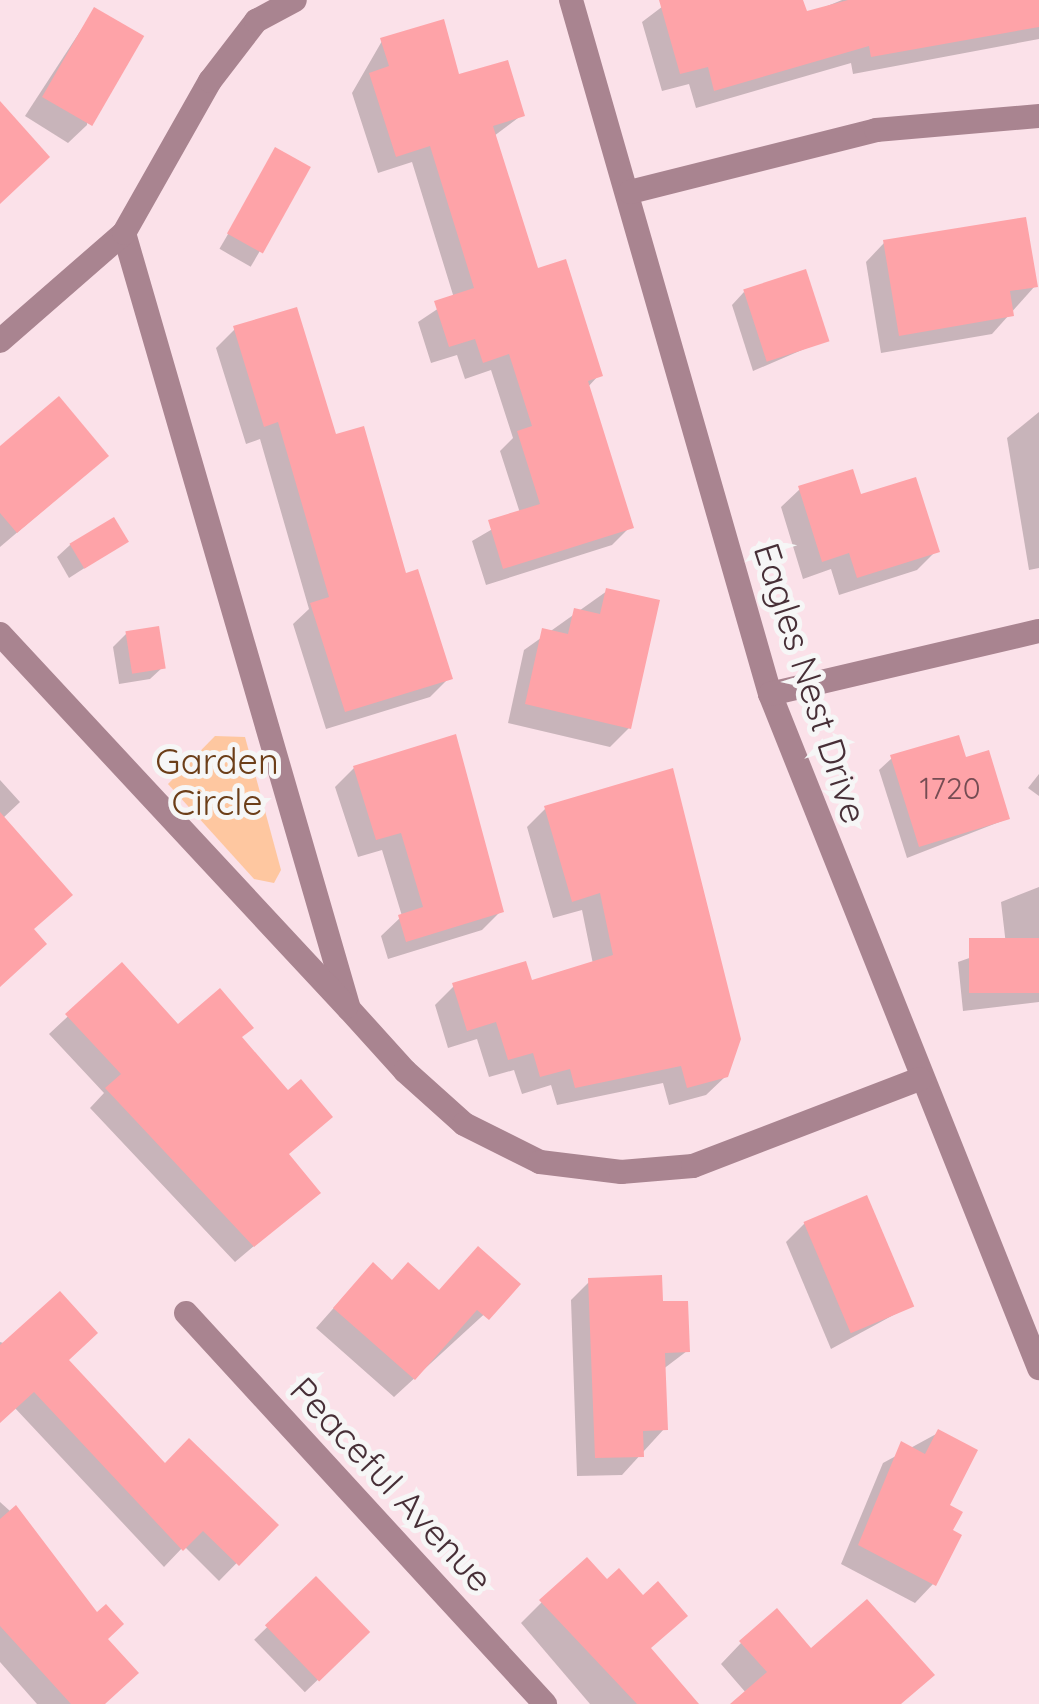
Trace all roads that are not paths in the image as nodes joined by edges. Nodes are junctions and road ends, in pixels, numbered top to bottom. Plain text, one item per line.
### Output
1 (295, 0) edge
2 (571, 0) edge
3 (1039, 116) edge
4 (630, 192) junction
5 (124, 233) junction
6 (0, 341) edge
7 (1039, 631) edge
8 (0, 634) edge
9 (770, 694) junction
10 (349, 1009) junction
11 (920, 1079) junction
12 (186, 1313) dead end
13 (1039, 1368) edge
14 (545, 1704) edge

1 - 5 street
2 - 4 street, Eagles Nest Drive
3 - 4 street
4 - 9 street, Eagles Nest Drive
5 - 6 street
5 - 10 street
7 - 9 street
8 - 10 street
9 - 11 street, Eagles Nest Drive
10 - 11 street
11 - 13 street, Eagles Nest Drive
12 - 14 street, Peaceful Avenue

